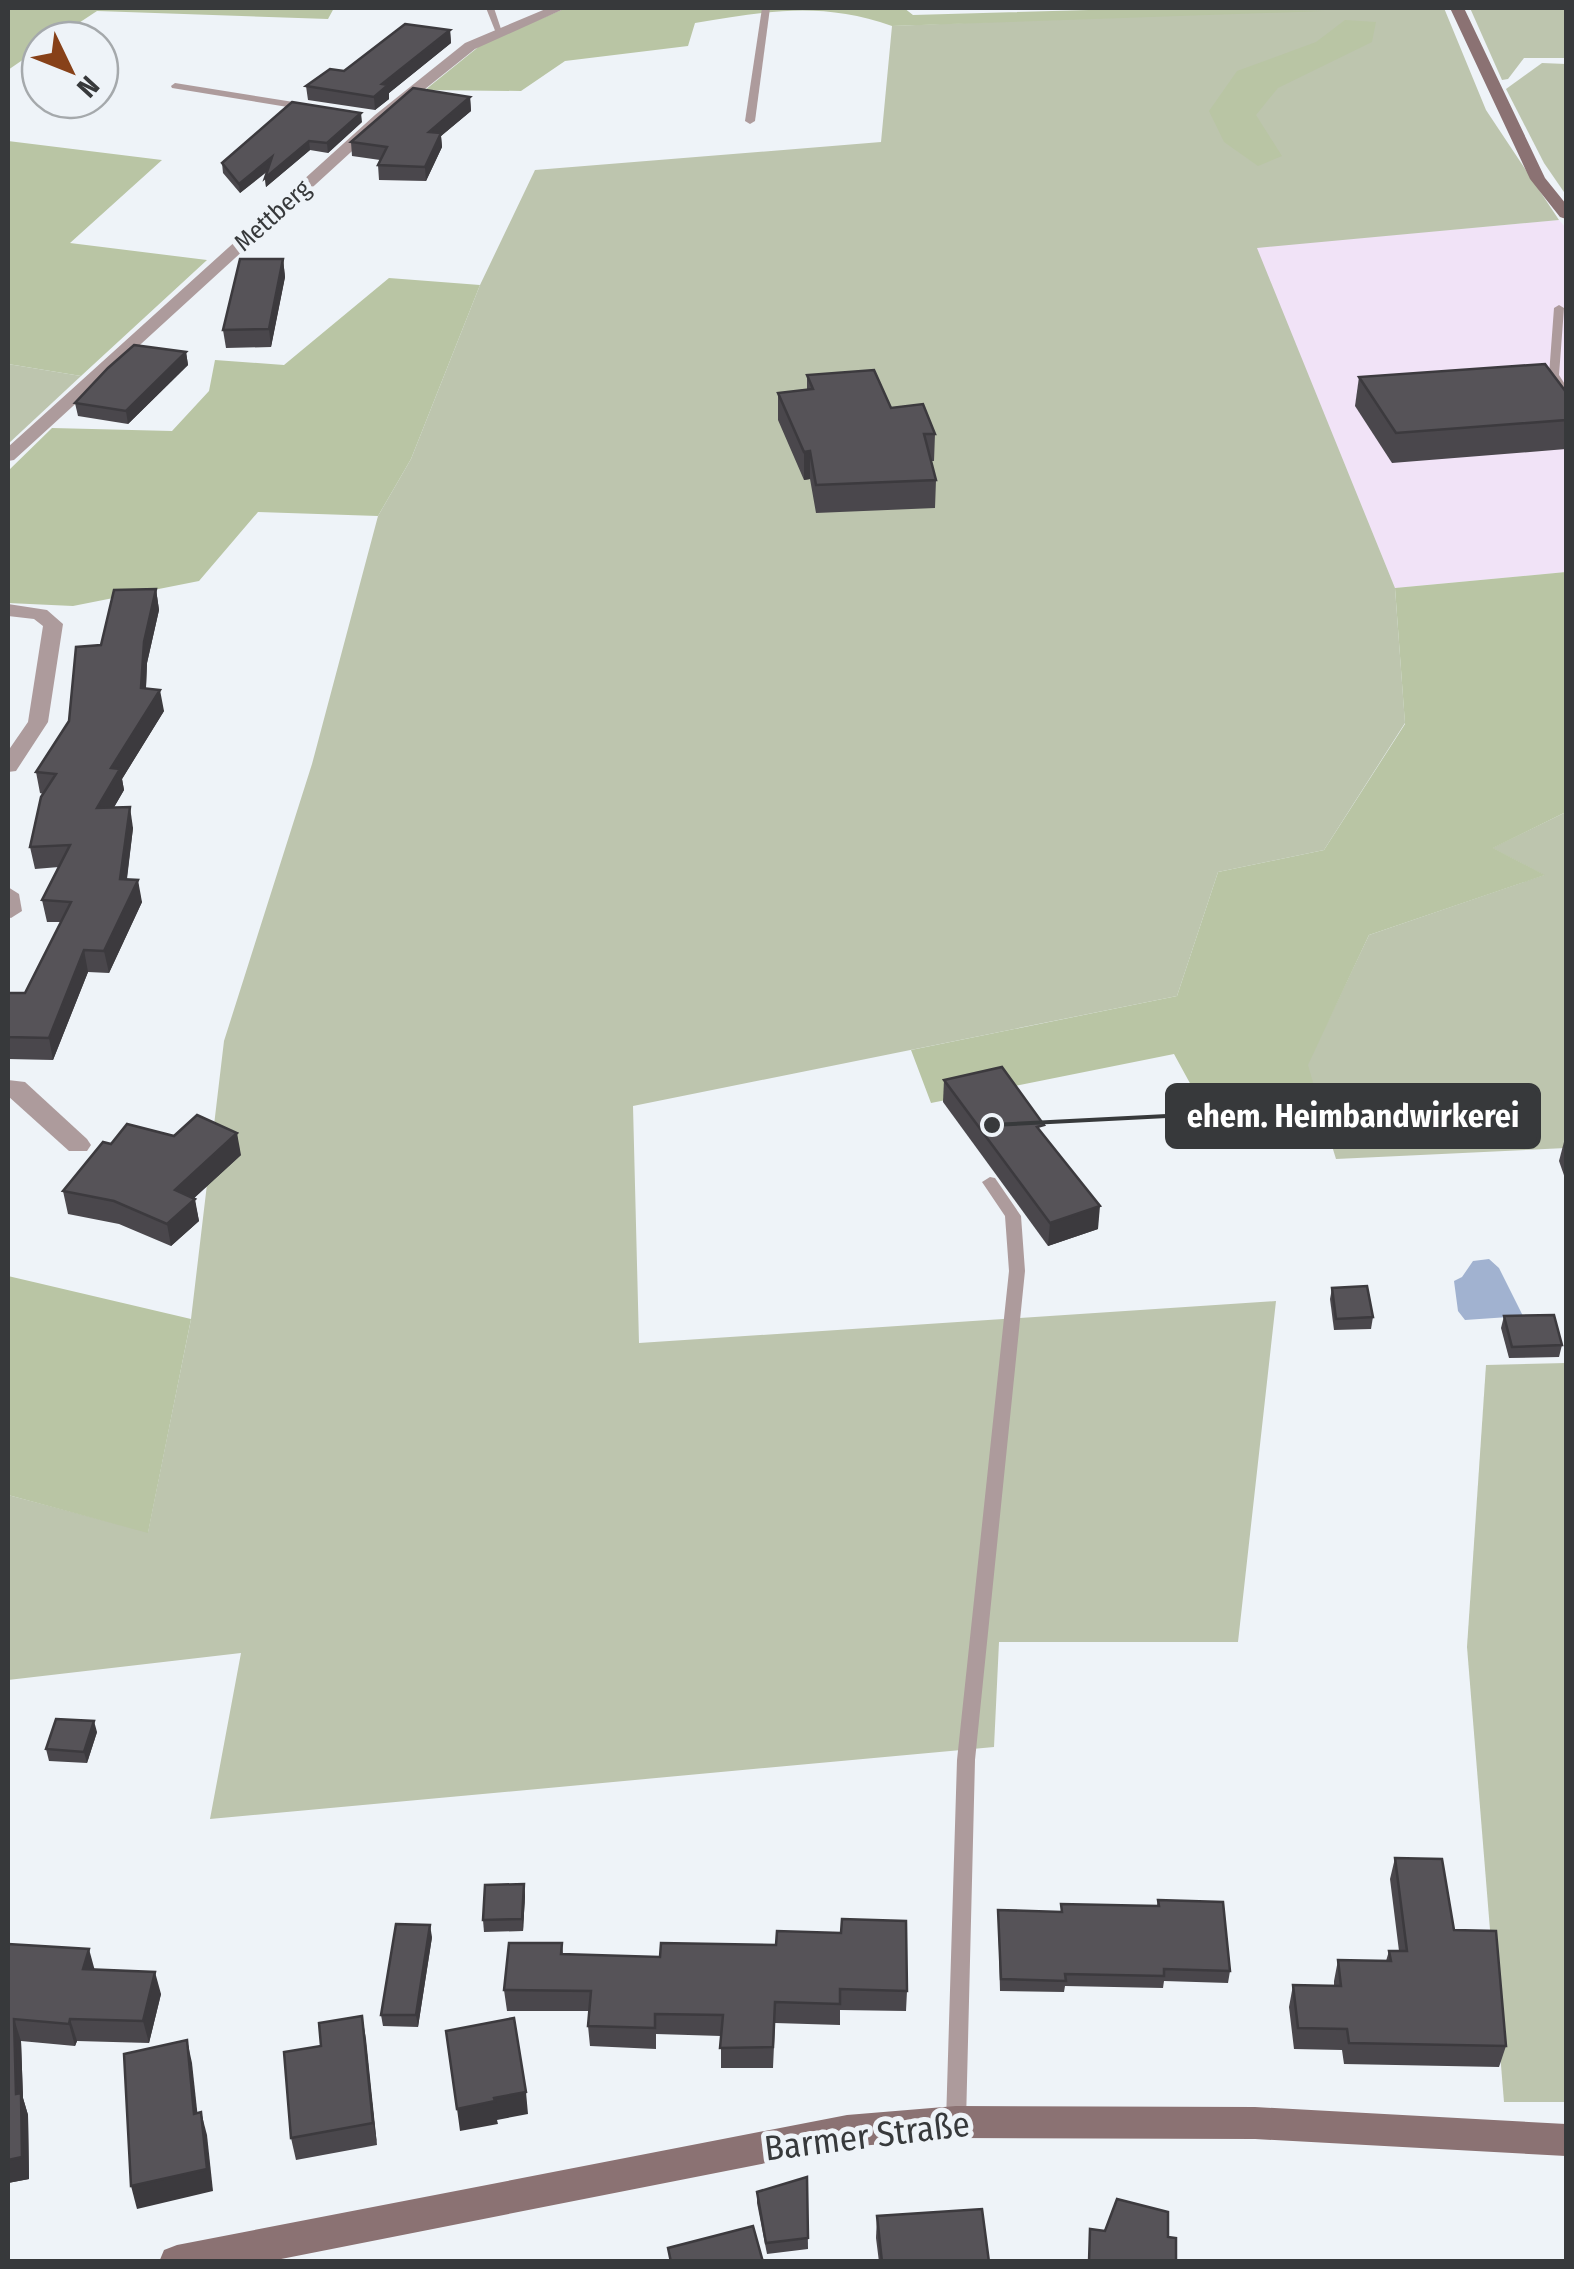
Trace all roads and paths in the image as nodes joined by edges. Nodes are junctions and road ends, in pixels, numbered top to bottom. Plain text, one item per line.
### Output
1 (490, 8) edge
2 (559, 8) edge
3 (766, 8) edge
4 (1457, 8) edge
5 (500, 33) junction
6 (175, 86) dead end
7 (322, 110) edge
8 (750, 121) dead end
9 (1566, 214) edge
10 (1559, 308) dead end
11 (1566, 394) edge
12 (8, 456) edge
13 (8, 610) edge
14 (8, 766) edge
15 (8, 1088) edge
16 (78, 1145) dead end
17 (990, 1182) dead end
18 (956, 2122) junction
19 (1566, 2140) edge
20 (177, 2262) edge

1 - 5 lane
2 - 5 street, Mettberg
3 - 8 lane
4 - 9 main road
5 - 12 street, Mettberg
6 - 7 lane
10 - 11 lane
13 - 14 street
15 - 16 street
17 - 18 lane
18 - 19 main road, Barmer Straße
18 - 20 main road, Barmer Straße

